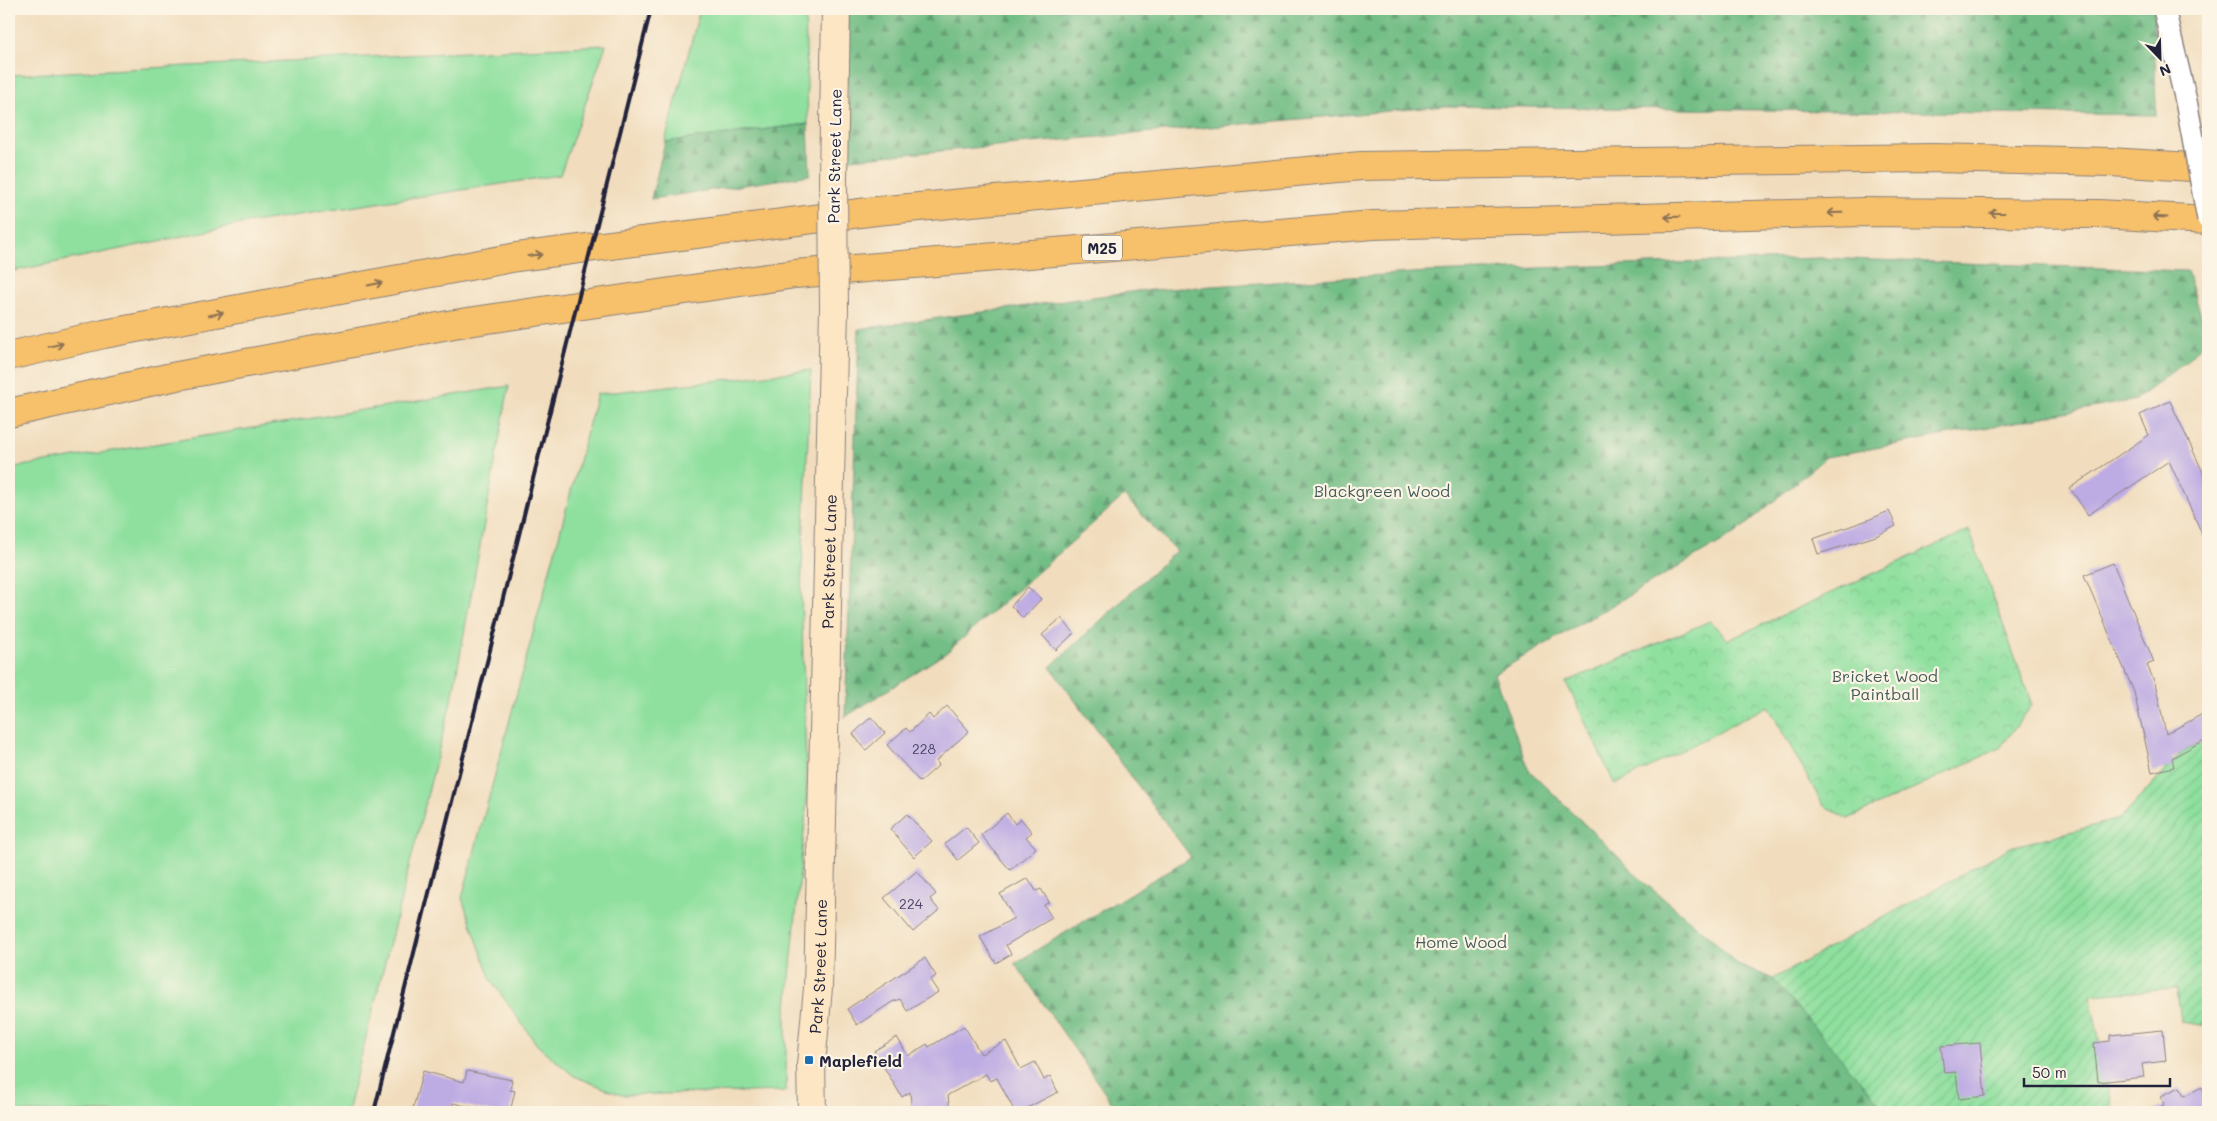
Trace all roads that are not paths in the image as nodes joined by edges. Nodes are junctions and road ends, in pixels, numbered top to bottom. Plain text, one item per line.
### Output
1 (836, 9) edge
2 (2164, 9) edge
3 (2208, 168) edge
4 (2208, 219) edge
5 (9, 356) edge
6 (9, 413) edge
7 (812, 1112) edge

1 - 7 street, Park Street Lane, bridge
2 - 4 street, bridge
5 -> 3 highway
4 -> 6 highway, M25

